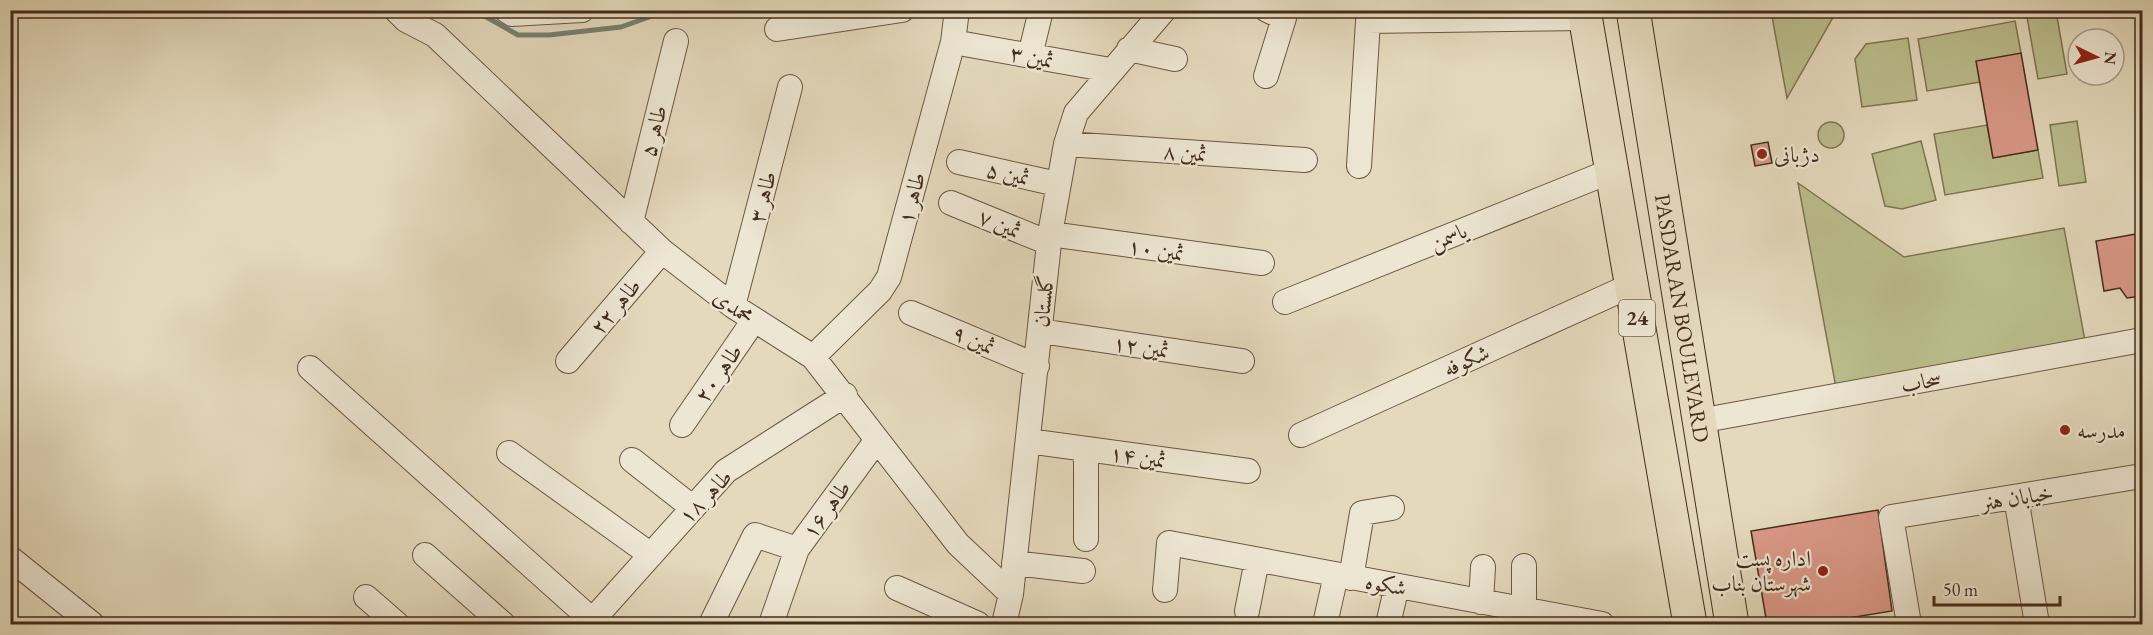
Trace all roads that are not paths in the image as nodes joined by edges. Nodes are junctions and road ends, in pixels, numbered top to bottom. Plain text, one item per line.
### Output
1 (396, 10) edge
2 (582, 10) edge
3 (902, 10) edge
4 (957, 10) edge
5 (1041, 10) edge
6 (1164, 10) edge
7 (1267, 10) edge
8 (1633, 10) edge
9 (510, 12) edge
10 (1585, 14) edge
11 (1383, 17) edge
12 (777, 29) dead end
13 (676, 41) dead end
14 (953, 42) junction
15 (1129, 49) junction
16 (1030, 56) junction
17 (1175, 59) dead end
18 (1110, 70) junction
19 (1266, 76) dead end
20 (790, 87) dead end
21 (1066, 144) junction
22 (1305, 160) dead end
23 (959, 162) dead end
24 (1359, 166) dead end
25 (1611, 171) junction
26 (1057, 184) junction
27 (951, 203) dead end
28 (631, 222) junction
29 (1049, 238) junction
30 (662, 251) junction
31 (1262, 263) dead end
32 (1632, 285) junction
33 (1285, 302) dead end
34 (733, 306) junction
35 (911, 313) dead end
36 (754, 320) junction
37 (1041, 331) junction
38 (2142, 340) edge
39 (813, 357) junction
40 (568, 361) dead end
41 (1242, 361) dead end
42 (1037, 366) junction
43 (310, 368) dead end
44 (845, 395) junction
45 (1699, 421) junction
46 (682, 425) dead end
47 (1301, 435) dead end
48 (876, 441) junction
49 (1028, 441) junction
50 (1086, 449) junction
51 (509, 453) dead end
52 (632, 460) dead end
53 (1248, 471) dead end
54 (2142, 482) edge
55 (2016, 497) junction
56 (693, 508) junction
57 (1392, 508) dead end
58 (1086, 539) dead end
59 (797, 549) junction
60 (425, 555) dead end
61 (651, 555) junction
62 (10, 558) edge
63 (1257, 560) junction
64 (1014, 563) junction
65 (1524, 566) dead end
66 (1483, 567) dead end
67 (1083, 571) dead end
68 (1344, 576) junction
69 (1396, 586) junction
70 (897, 588) dead end
71 (1165, 590) dead end
72 (1011, 594) junction
73 (366, 597) dead end
74 (1524, 610) junction
75 (1246, 611) dead end
76 (1494, 611) edge
77 (590, 622) edge
78 (92, 624) edge
79 (397, 624) edge
80 (503, 624) edge
81 (711, 624) edge
82 (771, 624) edge
83 (978, 624) edge
84 (1004, 624) edge
85 (1325, 624) edge
86 (1389, 624) edge
87 (1602, 624) edge
88 (1690, 624) edge
89 (1732, 624) edge
90 (1909, 624) edge
91 (2037, 624) edge

1 - 28 street, محمدی
2 - 9 street
3 - 12 street
4 - 14 street, طاهر ۱
5 - 16 street
6 - 15 street, گلستان
7 - 19 street
8 - 45 highway, PASDARAN BOULEVARD / 24
10 - 11 street
10 - 25 highway, PASDARAN BOULEVARD / 24
11 - 24 street
13 - 28 street, طاهر ۵
14 - 16 street, ثمین ۳
14 - 39 street, طاهر ۱
15 - 17 street
15 - 18 street, گلستان
16 - 18 street, ثمین ۳
18 - 21 street, گلستان
20 - 34 street, طاهر ۳
21 - 22 street, ثمین ۸
21 - 26 street, گلستان
23 - 26 street, ثمین ۵
25 - 32 highway, PASDARAN BOULEVARD / 24
25 - 33 street, یاسمن
26 - 29 street, گلستان
27 - 29 street, ثمین ۷
28 - 30 street, محمدی
29 - 31 street, ثمین ۱۰
29 - 37 street, گلستان
30 - 34 street, محمدی
30 - 40 street, طاهر ۲۲
32 - 47 street, شکوفه
32 - 88 highway, PASDARAN BOULEVARD / 24
34 - 36 street, محمدی
35 - 42 street, ثمین ۹
36 - 39 street, محمدی
36 - 46 street, طاهر ۲۰
37 - 41 street, ثمین ۱۲
37 - 42 street, گلستان
38 - 45 street, سحاب
39 - 44 street, محمدی
42 - 49 street, گلستان
43 - 77 street
44 - 48 street, محمدی
44 - 56 street, طاهر ۱۸
45 - 89 highway, PASDARAN BOULEVARD / 24
48 - 59 street, طاهر ۱۶
48 - 72 street, محمدی
49 - 50 street, ثمین ۱۴
49 - 64 street, گلستان
50 - 53 street, ثمین ۱۴
50 - 58 street
51 - 61 street
52 - 56 street
54 - 55 street, خیابان هنر
55 - 90 street, خیابان هنر
55 - 91 street
56 - 61 street, طاهر ۱۸
57 - 68 street
59 - 81 street, طاهر ۱۶
59 - 82 street
60 - 80 street
61 - 77 street, طاهر ۱۸
62 - 78 street
63 - 68 street, شکوه
63 - 71 street, شکوه
63 - 75 street
64 - 67 street
64 - 72 street, گلستان
65 - 74 street
66 - 76 street
68 - 69 street, شکوه
68 - 85 street
69 - 76 street, شکوه
69 - 86 street
70 - 83 street
72 - 84 street, گلستان
73 - 79 street
74 - 76 street, شکوه
74 - 87 street, شکوه

